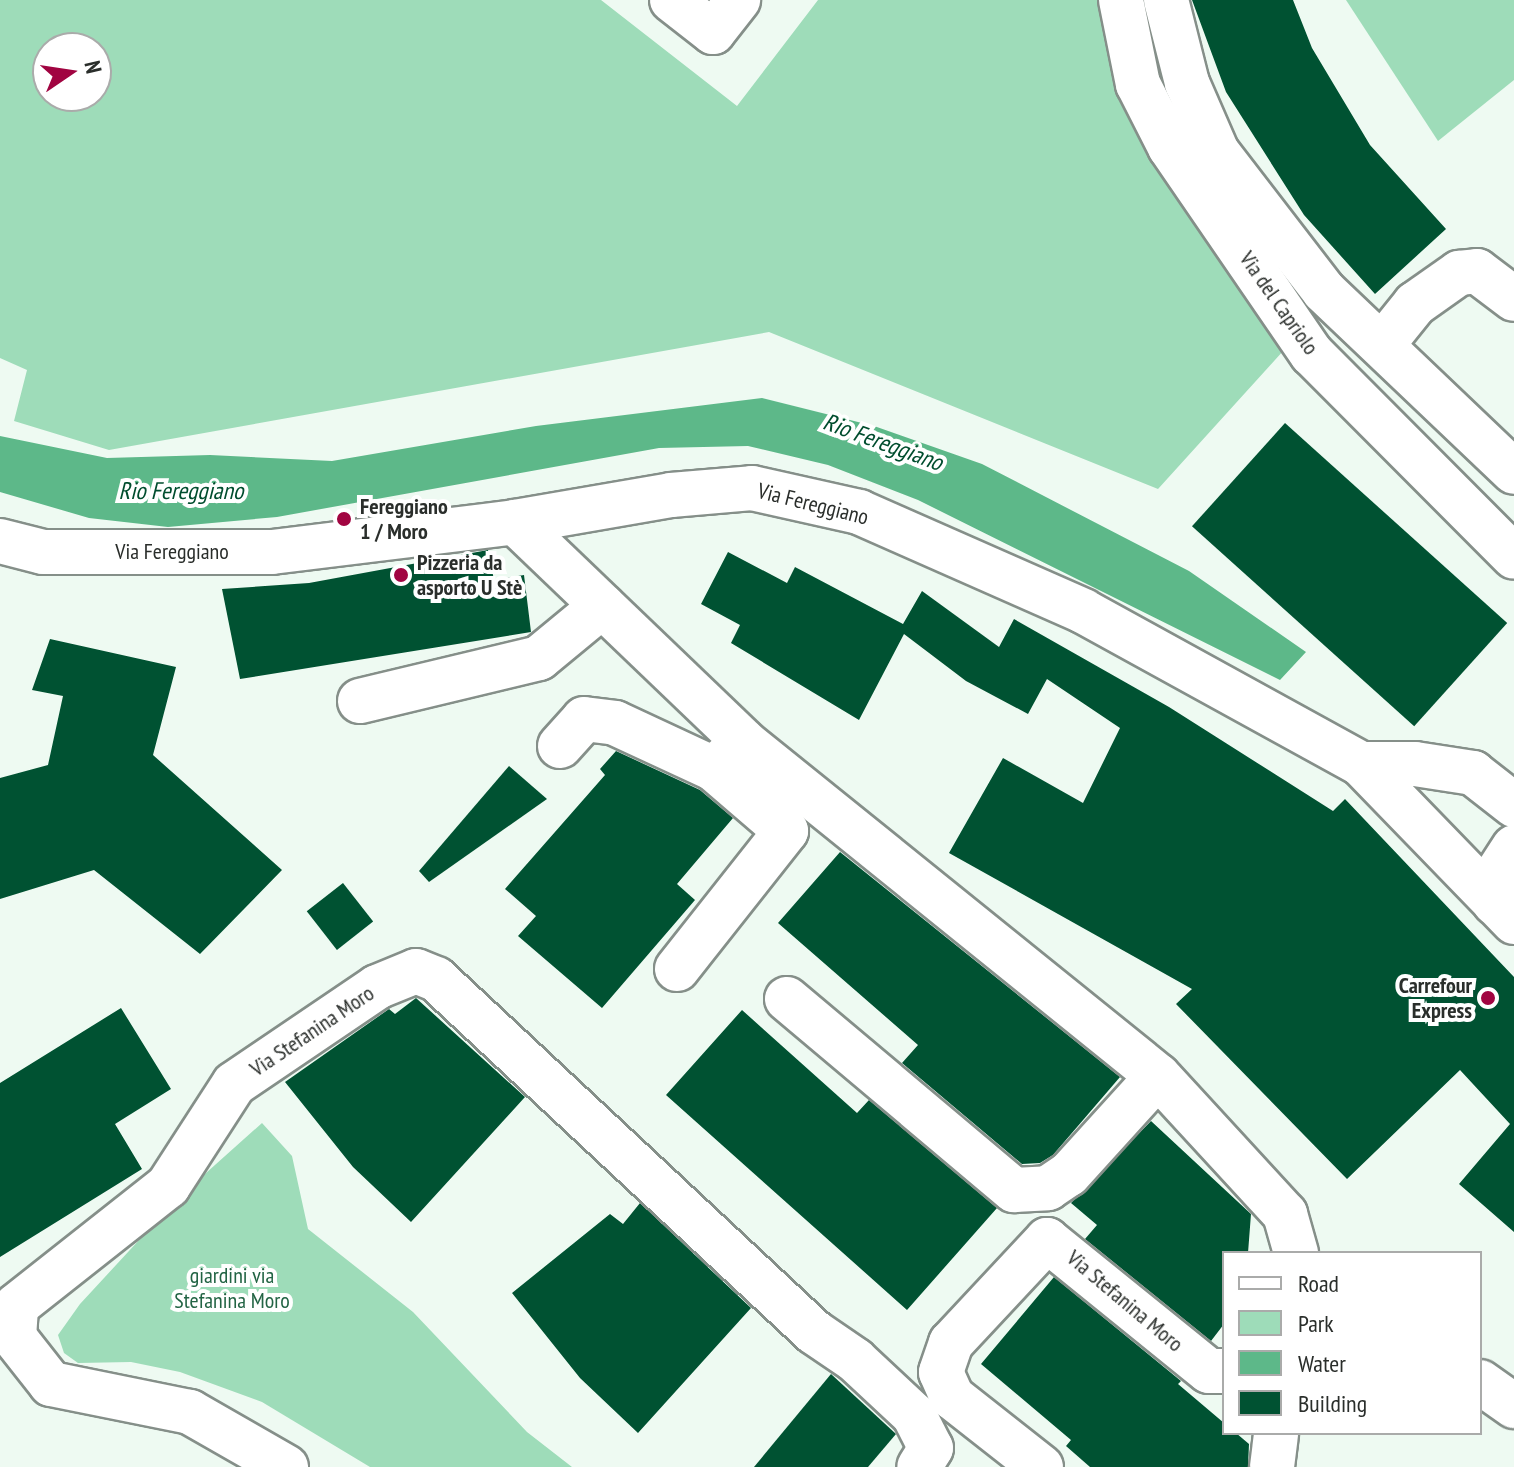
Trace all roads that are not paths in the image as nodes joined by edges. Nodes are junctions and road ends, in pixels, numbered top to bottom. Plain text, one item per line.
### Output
1 (672, 0) edge
2 (1121, 0) edge
3 (1166, 0) edge
4 (725, 16) edge
5 (1514, 299) edge
6 (1382, 345) junction
7 (1514, 472) edge
8 (515, 522) junction
9 (0, 541) edge
10 (1514, 557) edge
11 (602, 606) junction
12 (360, 701) dead end
13 (560, 746) dead end
14 (728, 755) junction
15 (1361, 764) junction
16 (1514, 805) edge
17 (1514, 847) edge
18 (1505, 912) edge
19 (677, 969) dead end
20 (787, 999) dead end
21 (1158, 1076) junction
22 (1295, 1251) edge
23 (1222, 1371) edge
24 (1482, 1383) edge
25 (1514, 1406) edge
26 (1276, 1435) edge
27 (286, 1467) edge
28 (919, 1467) edge
29 (1041, 1467) edge
30 (1272, 1467) edge

1 - 4 street
2 - 10 street, Via del Capriolo
3 - 6 street, Via del Capriolo
5 - 6 street
6 - 7 street, Via del Capriolo
8 - 9 street, Via Fereggiano
8 - 11 street
8 - 15 street, Via Fereggiano
11 - 12 street
11 - 14 street
13 - 14 street
14 - 19 street
14 - 21 street
15 - 16 street, Via Fereggiano
15 - 18 street
17 - 18 street
20 - 21 street
21 - 22 street
23 - 29 street, Via Stefanina Moro
24 - 25 street
26 - 30 street
27 - 28 street, Via Stefanina Moro

